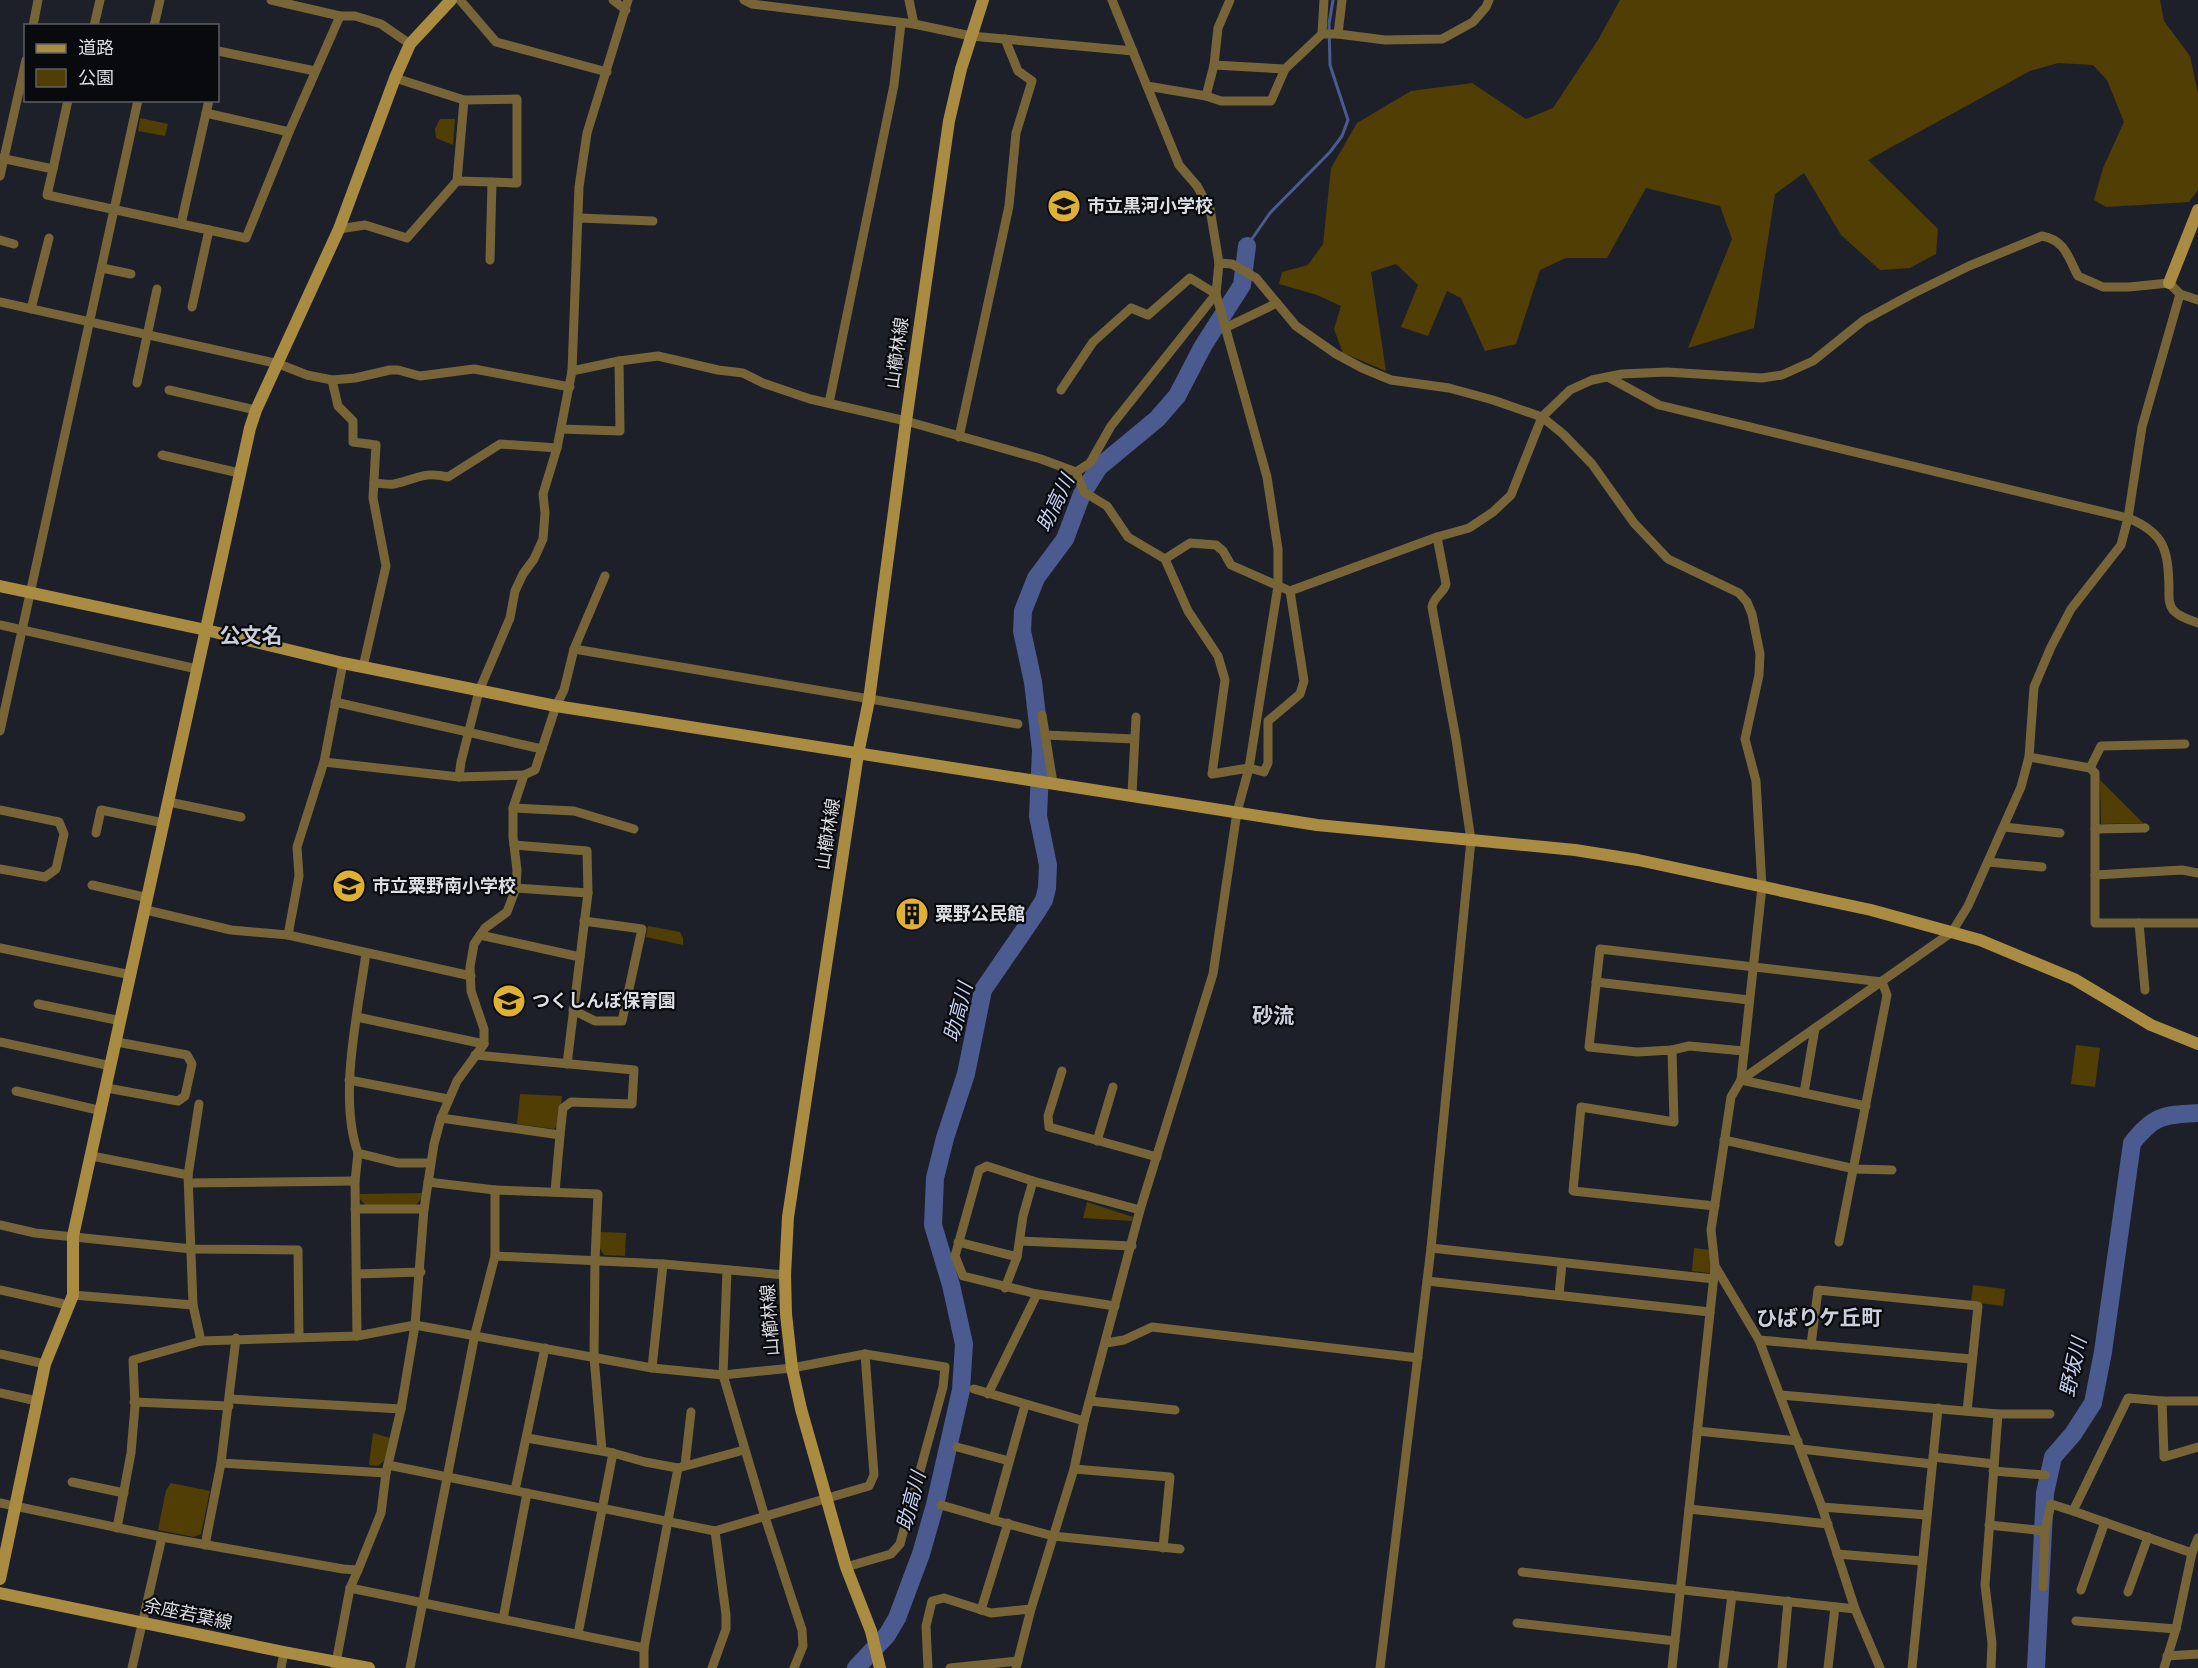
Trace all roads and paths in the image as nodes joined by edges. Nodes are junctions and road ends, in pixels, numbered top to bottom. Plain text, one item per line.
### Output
1 (38, 0) edge
2 (100, 0) edge
3 (160, 0) edge
4 (271, 0) edge
5 (451, 0) edge
6 (460, 0) edge
7 (613, 0) edge
8 (744, 0) edge
9 (909, 0) edge
10 (982, 0) edge
11 (1112, 0) edge
12 (1230, 0) edge
13 (1324, 0) edge
14 (1342, 0) edge
15 (1489, 0) edge
16 (627, 5) edge
17 (340, 16) junction
18 (901, 23) junction
19 (33, 24) edge
20 (94, 24) edge
21 (154, 24) edge
22 (914, 24) junction
23 (1322, 34) junction
24 (1338, 34) junction
25 (971, 36) junction
26 (1005, 39) junction
27 (410, 44) junction
28 (219, 51) edge
29 (1133, 51) junction
30 (1214, 65) junction
31 (24, 68) edge
32 (1285, 69) junction
33 (315, 71) junction
34 (607, 72) junction
35 (395, 78) junction
36 (1147, 86) junction
37 (1206, 96) junction
38 (464, 100) junction
39 (68, 102) edge
40 (138, 102) edge
41 (208, 102) edge
42 (206, 112) junction
43 (289, 132) junction
44 (2, 158) edge
45 (53, 169) junction
46 (0, 176) edge
47 (457, 181) junction
48 (492, 182) junction
49 (114, 210) junction
50 (2198, 210) edge
51 (579, 218) junction
52 (652, 221) dead end
53 (181, 224) junction
54 (209, 230) junction
55 (339, 230) junction
56 (49, 238) dead end
57 (0, 240) edge
58 (14, 244) dead end
59 (490, 260) dead end
60 (1219, 263) junction
61 (102, 268) junction
62 (131, 274) dead end
63 (2169, 283) junction
64 (157, 289) dead end
65 (1216, 294) junction
66 (2180, 294) junction
67 (2198, 300) edge
68 (0, 302) edge
69 (1277, 303) junction
70 (192, 307) dead end
71 (32, 309) junction
72 (90, 322) junction
73 (1225, 328) junction
74 (148, 335) junction
75 (619, 361) junction
76 (279, 364) junction
77 (572, 371) junction
78 (1608, 377) junction
79 (332, 380) junction
80 (137, 383) dead end
81 (570, 387) junction
82 (169, 390) dead end
83 (1060, 390) dead end
84 (830, 403) junction
85 (256, 410) junction
86 (1542, 417) junction
87 (906, 421) junction
88 (561, 429) junction
89 (959, 438) junction
90 (556, 448) junction
91 (162, 454) dead end
92 (1076, 472) junction
93 (239, 473) junction
94 (374, 483) junction
95 (2128, 518) junction
96 (1437, 537) junction
97 (1165, 559) junction
98 (604, 576) dead end
99 (0, 586) edge
100 (1278, 586) junction
101 (1290, 591) junction
102 (31, 592) junction
103 (2198, 623) edge
104 (0, 625) edge
105 (23, 630) junction
106 (206, 630) junction
107 (574, 649) junction
108 (343, 663) junction
109 (363, 667) junction
110 (197, 669) junction
111 (479, 690) junction
112 (869, 700) junction
113 (335, 702) junction
114 (556, 706) junction
115 (1042, 715) dead end
116 (1136, 717) dead end
117 (1018, 724) dead end
118 (0, 731) edge
119 (468, 733) junction
120 (1045, 735) junction
121 (1134, 739) junction
122 (2186, 744) dead end
123 (542, 749) junction
124 (858, 754) junction
125 (2029, 757) junction
126 (324, 762) junction
127 (1249, 768) junction
128 (2090, 768) junction
129 (524, 775) junction
130 (459, 777) junction
131 (1050, 783) junction
132 (1132, 794) junction
133 (169, 802) junction
134 (513, 808) junction
135 (0, 810) edge
136 (1237, 812) junction
137 (241, 817) dead end
138 (164, 823) junction
139 (2004, 827) junction
140 (2145, 828) dead end
141 (634, 829) dead end
142 (2095, 829) junction
143 (2060, 832) dead end
144 (96, 833) dead end
145 (1471, 840) junction
146 (514, 845) junction
147 (1988, 862) junction
148 (2042, 867) dead end
149 (0, 869) edge
150 (2198, 873) edge
151 (2095, 875) junction
152 (92, 885) dead end
153 (1762, 886) junction
154 (516, 888) junction
155 (588, 893) junction
156 (147, 904) junction
157 (585, 921) junction
158 (2139, 923) junction
159 (2198, 923) edge
160 (1952, 932) junction
161 (288, 935) junction
162 (480, 935) junction
163 (0, 948) edge
164 (366, 953) junction
165 (580, 957) junction
166 (1753, 966) junction
167 (131, 975) junction
168 (471, 976) junction
169 (1596, 982) junction
170 (1882, 982) junction
171 (2145, 990) dead end
172 (1749, 1000) junction
173 (38, 1004) dead end
174 (573, 1010) junction
175 (357, 1017) junction
176 (121, 1021) junction
177 (1815, 1028) junction
178 (0, 1042) edge
179 (117, 1042) junction
180 (484, 1044) junction
181 (2198, 1044) edge
182 (1672, 1050) junction
183 (1744, 1051) junction
184 (475, 1055) junction
185 (567, 1064) junction
186 (111, 1066) junction
187 (1062, 1071) dead end
188 (349, 1080) junction
189 (1741, 1080) junction
190 (1113, 1087) dead end
191 (107, 1088) junction
192 (16, 1091) dead end
193 (1804, 1093) junction
194 (448, 1099) junction
195 (199, 1104) dead end
196 (1866, 1106) junction
197 (102, 1111) junction
198 (441, 1118) junction
199 (560, 1135) junction
200 (1724, 1140) junction
201 (1097, 1141) junction
202 (358, 1153) junction
203 (92, 1156) junction
204 (1157, 1157) junction
205 (430, 1163) junction
206 (1855, 1168) junction
207 (1892, 1170) dead end
208 (188, 1179) junction
209 (355, 1181) junction
210 (1033, 1181) junction
211 (428, 1182) junction
212 (495, 1190) junction
213 (555, 1192) junction
214 (1714, 1206) junction
215 (356, 1209) junction
216 (424, 1209) junction
217 (1140, 1210) junction
218 (0, 1225) edge
219 (73, 1236) junction
220 (1020, 1241) junction
221 (958, 1242) junction
222 (1839, 1242) dead end
223 (1132, 1246) junction
224 (1431, 1248) junction
225 (192, 1249) junction
226 (495, 1256) junction
227 (1017, 1257) junction
228 (595, 1260) junction
229 (1562, 1263) junction
230 (663, 1264) junction
231 (1715, 1266) junction
232 (727, 1270) junction
233 (420, 1272) junction
234 (357, 1274) junction
235 (785, 1275) junction
236 (1714, 1279) junction
237 (1427, 1281) junction
238 (1005, 1288) junction
239 (0, 1290) edge
240 (1037, 1294) junction
241 (1559, 1295) junction
242 (70, 1300) junction
243 (193, 1305) junction
244 (1115, 1306) junction
245 (1710, 1312) junction
246 (415, 1325) junction
247 (475, 1335) junction
248 (357, 1336) junction
249 (299, 1337) junction
250 (236, 1338) junction
251 (1759, 1340) junction
252 (201, 1341) junction
253 (1106, 1342) junction
254 (1811, 1345) junction
255 (545, 1348) junction
256 (0, 1354) edge
257 (865, 1354) junction
258 (594, 1358) junction
259 (1418, 1358) junction
260 (1971, 1359) junction
261 (45, 1364) junction
262 (652, 1368) junction
263 (792, 1368) junction
264 (723, 1375) junction
265 (974, 1389) dead end
266 (0, 1393) edge
267 (988, 1394) junction
268 (1780, 1395) junction
269 (37, 1401) junction
270 (1090, 1401) junction
271 (2162, 1401) junction
272 (2198, 1401) edge
273 (134, 1402) junction
274 (229, 1403) junction
275 (1025, 1405) junction
276 (1938, 1408) junction
277 (401, 1409) junction
278 (1175, 1410) dead end
279 (1967, 1411) junction
280 (691, 1412) dead end
281 (1998, 1414) junction
282 (2050, 1414) dead end
283 (1084, 1421) junction
284 (1697, 1431) junction
285 (527, 1438) junction
286 (1800, 1445) junction
287 (957, 1447) dead end
288 (2198, 1447) edge
289 (744, 1450) junction
290 (602, 1451) junction
291 (613, 1453) junction
292 (1933, 1460) junction
293 (1009, 1461) junction
294 (221, 1462) junction
295 (681, 1467) junction
296 (1993, 1468) junction
297 (387, 1469) junction
298 (1074, 1469) junction
299 (2045, 1475) dead end
300 (448, 1478) junction
301 (72, 1482) dead end
302 (515, 1490) junction
303 (124, 1493) junction
304 (527, 1493) junction
305 (827, 1499) junction
306 (0, 1503) edge
307 (941, 1505) dead end
308 (16, 1506) junction
309 (1822, 1507) junction
310 (604, 1509) junction
311 (1689, 1509) junction
312 (2073, 1511) junction
313 (1927, 1515) junction
314 (765, 1517) junction
315 (993, 1520) junction
316 (669, 1522) junction
317 (2105, 1522) junction
318 (1008, 1523) junction
319 (1828, 1524) junction
320 (1989, 1525) junction
321 (117, 1528) junction
322 (715, 1531) junction
323 (2045, 1531) junction
324 (1053, 1536) junction
325 (162, 1537) junction
326 (2148, 1537) junction
327 (2198, 1538) edge
328 (205, 1545) junction
329 (1163, 1548) junction
330 (1180, 1549) dead end
331 (2192, 1553) junction
332 (1837, 1554) junction
333 (1923, 1561) junction
334 (846, 1567) junction
335 (358, 1570) junction
336 (1522, 1572) dead end
337 (0, 1579) edge
338 (2043, 1587) dead end
339 (350, 1588) junction
340 (1680, 1588) junction
341 (2081, 1590) dead end
342 (2128, 1592) dead end
343 (0, 1593) edge
344 (1732, 1595) junction
345 (1788, 1601) junction
346 (422, 1604) junction
347 (1835, 1607) junction
348 (1031, 1609) junction
349 (1855, 1609) junction
350 (981, 1610) junction
351 (503, 1619) junction
352 (2076, 1621) dead end
353 (144, 1622) junction
354 (1516, 1623) dead end
355 (2176, 1629) junction
356 (578, 1634) junction
357 (1675, 1641) junction
358 (644, 1648) junction
359 (284, 1652) junction
360 (2198, 1654) edge
361 (2167, 1656) junction
362 (336, 1665) edge
363 (1017, 1665) edge
364 (1723, 1666) dead end
365 (132, 1668) edge
366 (281, 1668) edge
367 (369, 1668) edge
368 (410, 1668) edge
369 (644, 1668) edge
370 (712, 1668) edge
371 (794, 1668) edge
372 (880, 1668) edge
373 (928, 1668) edge
374 (950, 1668) edge
375 (1380, 1668) edge
376 (1672, 1668) edge
377 (1782, 1668) edge
378 (1828, 1668) edge
379 (1880, 1668) edge
380 (1912, 1668) edge
381 (1991, 1668) edge
382 (2164, 1668) edge

1 - 19 street
2 - 20 street
3 - 21 street
4 - 17 street
5 - 27 street
6 - 34 street
7 - 16 street
8 - 18 street
9 - 22 street
10 - 25 street, 山櫛林線
11 - 29 street
12 - 30 street
13 - 23 street
14 - 24 street
15 - 24 street
16 - 34 street
17 - 27 street
17 - 33 street
18 - 22 street
18 - 84 street
22 - 25 street
23 - 24 street
23 - 32 street
25 - 26 street
25 - 87 street, 山櫛林線
26 - 29 street
26 - 89 street
27 - 35 street
28 - 33 street
29 - 36 street
30 - 32 street
30 - 37 street
31 - 44 street
32 - 37 street
33 - 43 street
34 - 51 street
35 - 38 street
35 - 55 street
36 - 37 street
36 - 60 street
38 - 47 street
38 - 48 street
39 - 45 street
40 - 49 street
41 - 42 street
42 - 43 street
42 - 53 street
43 - 54 street
44 - 45 street
44 - 46 street
45 - 49 street
47 - 48 street
47 - 55 street
48 - 59 street
49 - 53 street
49 - 61 street
50 - 63 street
51 - 52 street
51 - 77 street
53 - 54 street
54 - 70 street
55 - 76 street
56 - 71 street
57 - 58 street
60 - 65 street
60 - 69 street
61 - 62 street
61 - 72 street
63 - 66 street
63 - 78 street
64 - 74 street
65 - 73 street
65 - 83 street
65 - 92 street
66 - 67 street
66 - 95 street
68 - 71 street
69 - 73 street
69 - 86 street
71 - 72 street
72 - 74 street
72 - 102 street
73 - 100 street
74 - 76 street
74 - 80 street
75 - 77 street
75 - 84 street
75 - 88 street
76 - 79 street
76 - 85 street
77 - 81 street
78 - 86 street
78 - 95 street
79 - 81 street
79 - 94 street
81 - 88 street
82 - 85 street
84 - 87 street
85 - 93 street
86 - 96 street
86 - 153 street
87 - 89 street
87 - 112 street, 山櫛林線
88 - 90 street
89 - 92 street
90 - 94 street
90 - 111 street
91 - 93 street
92 - 97 street
93 - 106 street
94 - 109 street
95 - 103 street
95 - 125 street
96 - 101 street
96 - 145 street
97 - 100 street
97 - 127 street
98 - 107 street
99 - 102 street
100 - 101 street
100 - 127 street
101 - 127 street
102 - 105 street
102 - 106 street
104 - 105 street
105 - 110 street
105 - 118 street
106 - 108 street
106 - 110 street
107 - 112 street
107 - 114 street
108 - 109 street
108 - 113 street
109 - 111 street
110 - 133 street
111 - 114 street
111 - 119 street
112 - 117 street
112 - 124 street, 山櫛林線
113 - 119 street
113 - 126 street
114 - 123 street
114 - 124 street
115 - 120 street
116 - 121 street
119 - 123 street
119 - 130 street
120 - 121 street
120 - 131 street
121 - 132 street
122 - 128 street
123 - 129 street
124 - 131 street
124 - 235 street, 山櫛林線
125 - 128 street
125 - 139 street
126 - 130 street
126 - 161 street
127 - 136 street
128 - 142 street
129 - 130 street
129 - 134 street
131 - 132 street
132 - 136 street
133 - 137 street
133 - 138 street
134 - 141 street
134 - 146 street
135 - 149 street
136 - 145 street
136 - 204 street
138 - 144 street
138 - 156 street
139 - 143 street
139 - 147 street
140 - 142 street
142 - 151 street
145 - 153 street
145 - 224 street
146 - 154 street
146 - 155 street
147 - 148 street
147 - 160 street
150 - 151 street
151 - 158 street
152 - 156 street
153 - 160 street
153 - 166 street
154 - 155 street
154 - 162 street
155 - 157 street
156 - 161 street
156 - 167 street
157 - 165 street
157 - 174 street
158 - 159 street
158 - 171 street
160 - 170 street
160 - 181 street
161 - 164 street
162 - 165 street
162 - 168 street
163 - 167 street
164 - 168 street
164 - 175 street
165 - 174 street
166 - 169 street
166 - 170 street
166 - 172 street
167 - 176 street
168 - 180 street
169 - 172 street
169 - 182 street
170 - 177 street
170 - 196 street
172 - 183 street
173 - 176 street
174 - 185 street
175 - 180 street
175 - 188 street
176 - 179 street
177 - 189 street
177 - 193 street
178 - 186 street
179 - 186 street
179 - 191 street
180 - 184 street
182 - 183 street
182 - 214 street
183 - 189 street
184 - 185 street
184 - 194 street
185 - 199 street
186 - 191 street
187 - 201 street
188 - 194 street
188 - 202 street
189 - 193 street
189 - 200 street
190 - 201 street
191 - 197 street
192 - 197 street
193 - 196 street
194 - 198 street
195 - 208 street
196 - 206 street
197 - 203 street
198 - 199 street
198 - 205 street
199 - 213 street
200 - 206 street
200 - 214 street
201 - 204 street
202 - 205 street
202 - 209 street
203 - 208 street
203 - 219 street
204 - 217 street
205 - 211 street
206 - 207 street
206 - 222 street
208 - 209 street
208 - 225 street
209 - 215 street
210 - 217 street
210 - 220 street
210 - 221 street
211 - 212 street
211 - 216 street
212 - 213 street
212 - 226 street
213 - 228 street
214 - 231 street
215 - 216 street
215 - 234 street
216 - 233 street
217 - 223 street
218 - 219 street
219 - 225 street
219 - 242 street
220 - 223 street
220 - 227 street
221 - 227 street
221 - 238 street
223 - 244 street
224 - 229 street
224 - 237 street
225 - 243 street
225 - 249 street
226 - 228 street
226 - 247 street
227 - 238 street
228 - 230 street
228 - 258 street
229 - 236 street
229 - 241 street
230 - 232 street
230 - 262 street
231 - 236 street
231 - 251 street
232 - 235 street
232 - 264 street
233 - 234 street
233 - 246 street
234 - 248 street
235 - 263 street, 山櫛林線
236 - 245 street
237 - 241 street
237 - 259 street
238 - 240 street
239 - 242 street
240 - 244 street
240 - 267 street
241 - 245 street
242 - 243 street
242 - 261 street
243 - 252 street
244 - 253 street
245 - 284 street
246 - 247 street
246 - 248 street
246 - 277 street
247 - 255 street
247 - 300 street
248 - 249 street
249 - 250 street
250 - 252 street
250 - 274 street
251 - 254 street
251 - 268 street
252 - 273 street
253 - 259 street
253 - 270 street
254 - 260 street
254 - 260 street
255 - 258 street
255 - 285 street
256 - 261 street
257 - 263 street
257 - 305 street
257 - 334 street
258 - 262 street
258 - 290 street
259 - 375 street
260 - 279 street
261 - 269 street
262 - 264 street
263 - 264 street
263 - 305 street, 山櫛林線
264 - 289 street
265 - 267 street
266 - 269 street
267 - 275 street
268 - 276 street
268 - 286 street
269 - 308 street
270 - 278 street
270 - 283 street
271 - 272 street
271 - 288 street
271 - 312 street
273 - 274 street
273 - 303 street
274 - 277 street
274 - 294 street
275 - 283 street
275 - 293 street
276 - 279 street
276 - 292 street
277 - 297 street
279 - 281 street
280 - 295 street
281 - 282 street
281 - 296 street
283 - 298 street
284 - 286 street
284 - 311 street
285 - 290 street
285 - 302 street
286 - 292 street
286 - 309 street
287 - 293 street
289 - 295 street
289 - 314 street
290 - 291 street
291 - 295 street
291 - 310 street
292 - 296 street
292 - 313 street
293 - 315 street
294 - 297 street
294 - 328 street
295 - 316 street
296 - 299 street
296 - 320 street
297 - 300 street
297 - 335 street
298 - 324 street
298 - 329 street
300 - 302 street
300 - 346 street
301 - 303 street
302 - 304 street
303 - 321 street
304 - 310 street
304 - 351 street
305 - 314 street
305 - 334 street, 山櫛林線
306 - 308 street
307 - 315 street
308 - 321 street
308 - 337 street
309 - 313 street
309 - 319 street
310 - 316 street
310 - 356 street
311 - 319 street
311 - 340 street
312 - 317 street
312 - 323 street
313 - 333 street
314 - 322 street
314 - 371 street
315 - 318 street
316 - 322 street
316 - 358 street
317 - 326 street
317 - 341 street
318 - 324 street
318 - 350 street
319 - 332 street
320 - 323 street
320 - 381 street
321 - 325 street
322 - 370 street
323 - 338 street
324 - 329 street
324 - 348 street
325 - 328 street
325 - 353 street
326 - 331 street
326 - 342 street
327 - 331 street
328 - 335 street
329 - 330 street
331 - 355 street
332 - 333 street
332 - 349 street
333 - 380 street
334 - 372 street, 山櫛林線
335 - 339 street
336 - 340 street
339 - 346 street
339 - 362 street
340 - 344 street
340 - 357 street
343 - 353 street, 余座若葉線
344 - 345 street
344 - 364 street
345 - 347 street
345 - 377 street
346 - 351 street
346 - 368 street
347 - 349 street
347 - 378 street
348 - 350 street
348 - 363 street
349 - 379 street
350 - 373 street
351 - 356 street
352 - 355 street
353 - 359 street, 余座若葉線
353 - 365 street
354 - 357 street
355 - 361 street
356 - 358 street
357 - 376 street
358 - 369 street
359 - 362 street, 余座若葉線
359 - 366 street
360 - 361 street
361 - 382 street
362 - 367 street, 余座若葉線
363 - 374 street

